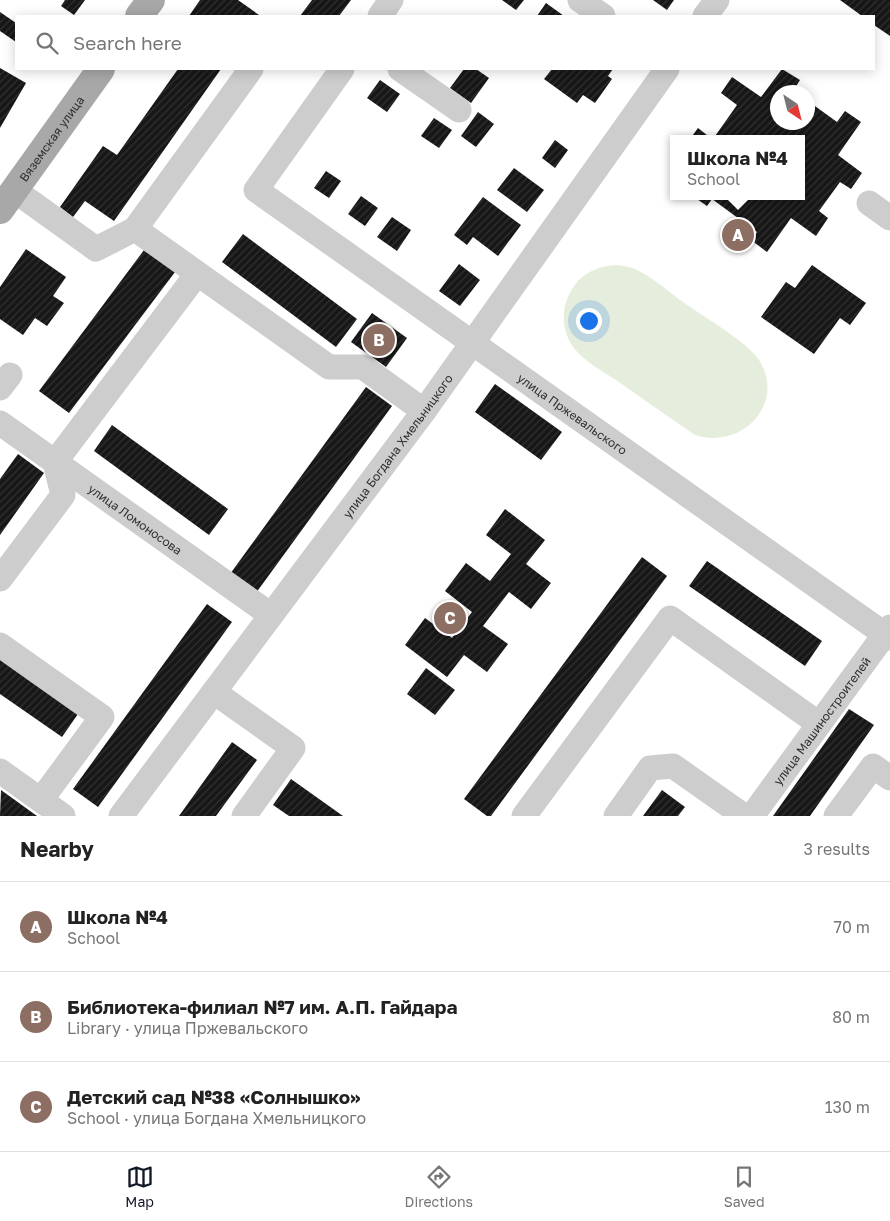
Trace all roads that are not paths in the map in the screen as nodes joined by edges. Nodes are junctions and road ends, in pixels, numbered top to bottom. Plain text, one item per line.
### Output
1 (151, 0) edge
2 (391, 0) edge
3 (580, 0) edge
4 (716, 0) edge
5 (140, 15) edge
6 (381, 15) edge
7 (602, 15) edge
8 (706, 15) edge
9 (100, 70) edge
10 (250, 70) edge
11 (341, 70) edge
12 (401, 70) edge
13 (666, 70) edge
14 (459, 110) dead end
15 (7, 200) edge
16 (869, 203) dead end
17 (890, 218) edge
18 (135, 229) junction
19 (197, 274) junction
20 (473, 345) junction
21 (424, 411) junction
22 (0, 423) edge
23 (55, 462) junction
24 (0, 579) edge
25 (271, 615) junction
26 (888, 633) edge
27 (0, 646) edge
28 (214, 692) junction
29 (819, 724) junction
30 (0, 771) edge
31 (890, 778) edge
32 (41, 800) junction
33 (730, 812) edge
34 (249, 814) edge
35 (63, 816) edge
36 (121, 816) edge
37 (524, 816) edge
38 (616, 816) edge
39 (752, 816) edge
40 (836, 816) edge

1 - 5 main road
2 - 6 street
3 - 7 street
4 - 8 street
9 - 15 main road, Вяземская улица
10 - 18 street
11 - 20 street, улица Пржевальского
12 - 14 street
13 - 20 street, улица Богдана Хмельницкого
15 - 18 street
16 - 17 street
18 - 19 street
19 - 21 street
19 - 23 street
20 - 21 street, улица Богдана Хмельницкого
20 - 26 street, улица Пржевальского
21 - 25 street, улица Богдана Хмельницкого
22 - 23 street, улица Ломоносова
23 - 24 street
23 - 25 street, улица Ломоносова
25 - 28 street, улица Богдана Хмельницкого
26 - 29 street, улица Машиностроителей
27 - 32 street
28 - 34 street
28 - 36 street, улица Богдана Хмельницкого
29 - 37 street
29 - 39 street, улица Машиностроителей
30 - 32 street
31 - 40 street
32 - 35 street
33 - 38 street

